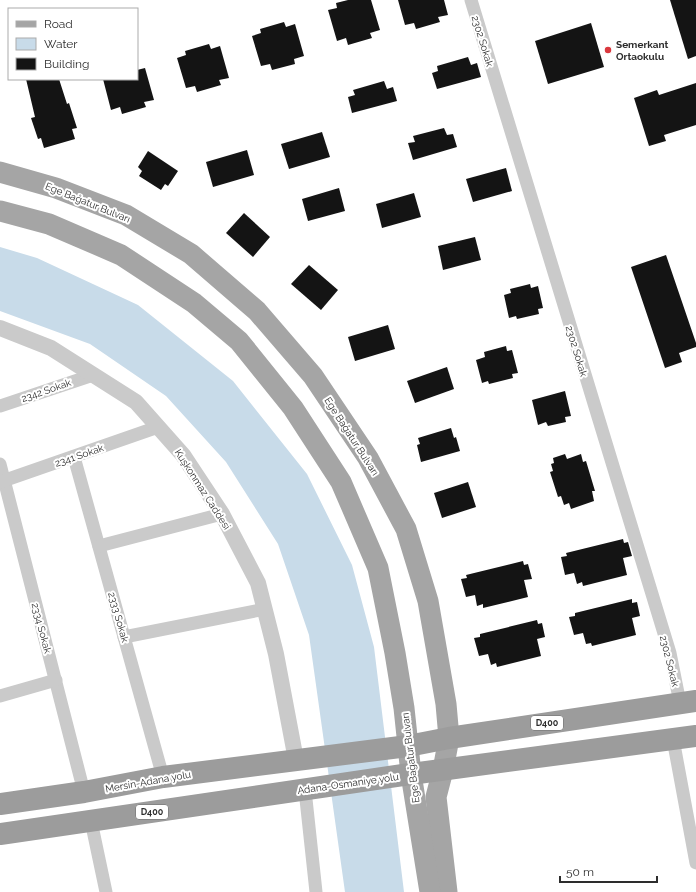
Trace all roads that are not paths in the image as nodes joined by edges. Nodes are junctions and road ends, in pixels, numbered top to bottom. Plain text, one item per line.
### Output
1 (471, 0) edge
2 (0, 172) edge
3 (0, 211) edge
4 (0, 328) edge
5 (93, 375) junction
6 (0, 406) edge
7 (158, 427) junction
8 (74, 457) junction
9 (0, 464) edge
10 (2, 482) edge
11 (222, 514) junction
12 (99, 546) junction
13 (265, 609) junction
14 (124, 637) junction
15 (56, 680) junction
16 (0, 696) edge
17 (688, 702) edge
18 (696, 736) edge
19 (449, 738) junction
20 (673, 739) junction
21 (403, 747) junction
22 (296, 760) junction
23 (443, 770) junction
24 (407, 775) junction
25 (163, 776) junction
26 (305, 790) junction
27 (84, 792) junction
28 (0, 804) edge
29 (91, 821) junction
30 (0, 834) edge
31 (696, 863) edge
32 (106, 892) edge
33 (316, 892) edge
34 (430, 892) edge
35 (447, 892) edge

1 - 17 street, 2302 Sokak
2 - 19 main road, Ege Bağatur Bulvarı
3 - 21 main road, Ege Bağatur Bulvarı
4 - 5 street, Kuşkonmaz Caddesi
5 - 6 street, 2342 Sokak
5 - 7 street, Kuşkonmaz Caddesi
7 - 8 street, 2341 Sokak
7 - 11 street, Kuşkonmaz Caddesi
8 - 10 street, 2341 Sokak
8 - 12 street, 2333 Sokak
9 - 10 street, 2334 Sokak
10 - 15 street, 2334 Sokak
11 - 12 street
11 - 13 street, Kuşkonmaz Caddesi
12 - 14 street, 2333 Sokak
13 - 14 street
13 - 22 street, Kuşkonmaz Caddesi
14 - 25 street, 2333 Sokak
15 - 16 street
15 - 27 street, 2334 Sokak
17 - 19 highway, D400
18 - 20 highway, Adana-Osmaniye yolu / D400
19 - 21 highway, D400
19 - 23 main road, Ege Bağatur Bulvarı
20 - 23 highway, Adana-Osmaniye yolu / D400
20 - 31 street
21 - 22 highway, D400
21 - 24 main road, Ege Bağatur Bulvarı
22 - 25 highway, Mersin-Adana yolu / D400
23 - 24 highway, Adana-Osmaniye yolu / D400
23 - 35 main road, Ege Bağatur Bulvarı
24 - 26 highway, Adana-Osmaniye yolu / D400
24 - 34 main road, Ege Bağatur Bulvarı
25 - 27 highway, Mersin-Adana yolu / D400
26 - 29 highway, Adana-Osmaniye yolu / D400
26 - 33 street
27 - 28 highway, Mersin-Adana yolu / D400
29 - 30 highway, Adana-Osmaniye yolu / D400
29 - 32 street

